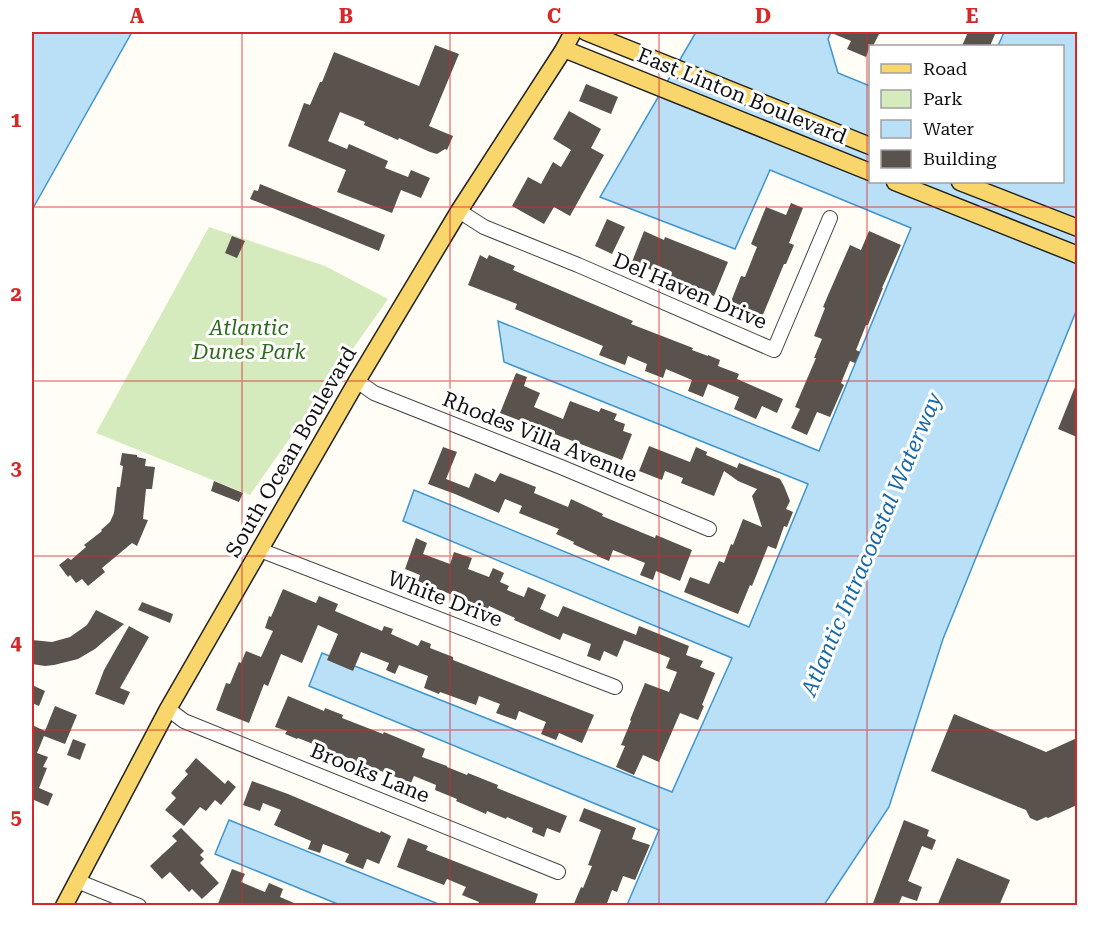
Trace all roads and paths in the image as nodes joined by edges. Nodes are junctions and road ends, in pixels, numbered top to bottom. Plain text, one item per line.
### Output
1 (573, 32) edge
2 (586, 32) edge
3 (564, 49) junction
4 (869, 146) edge
5 (869, 172) edge
6 (897, 183) edge
7 (963, 183) edge
8 (459, 211) junction
9 (830, 218) dead end
10 (1077, 228) edge
11 (1077, 255) edge
12 (357, 381) junction
13 (709, 529) dead end
14 (260, 550) junction
15 (615, 687) dead end
16 (168, 710) junction
17 (558, 872) dead end
18 (77, 881) junction
19 (64, 906) edge
20 (139, 906) edge

1 - 3 main road, South Ocean Boulevard
2 - 4 main road, East Linton Boulevard
3 - 5 main road, East Linton Boulevard
3 - 8 main road, South Ocean Boulevard
6 - 11 main road
7 - 10 main road
8 - 9 street, Del Haven Drive
8 - 12 main road, South Ocean Boulevard
12 - 13 street, Rhodes Villa Avenue
12 - 14 main road, South Ocean Boulevard
14 - 15 street, White Drive
14 - 16 main road, South Ocean Boulevard
16 - 17 street, Brooks Lane
16 - 18 main road, South Ocean Boulevard
18 - 19 main road, South Ocean Boulevard
18 - 20 street

